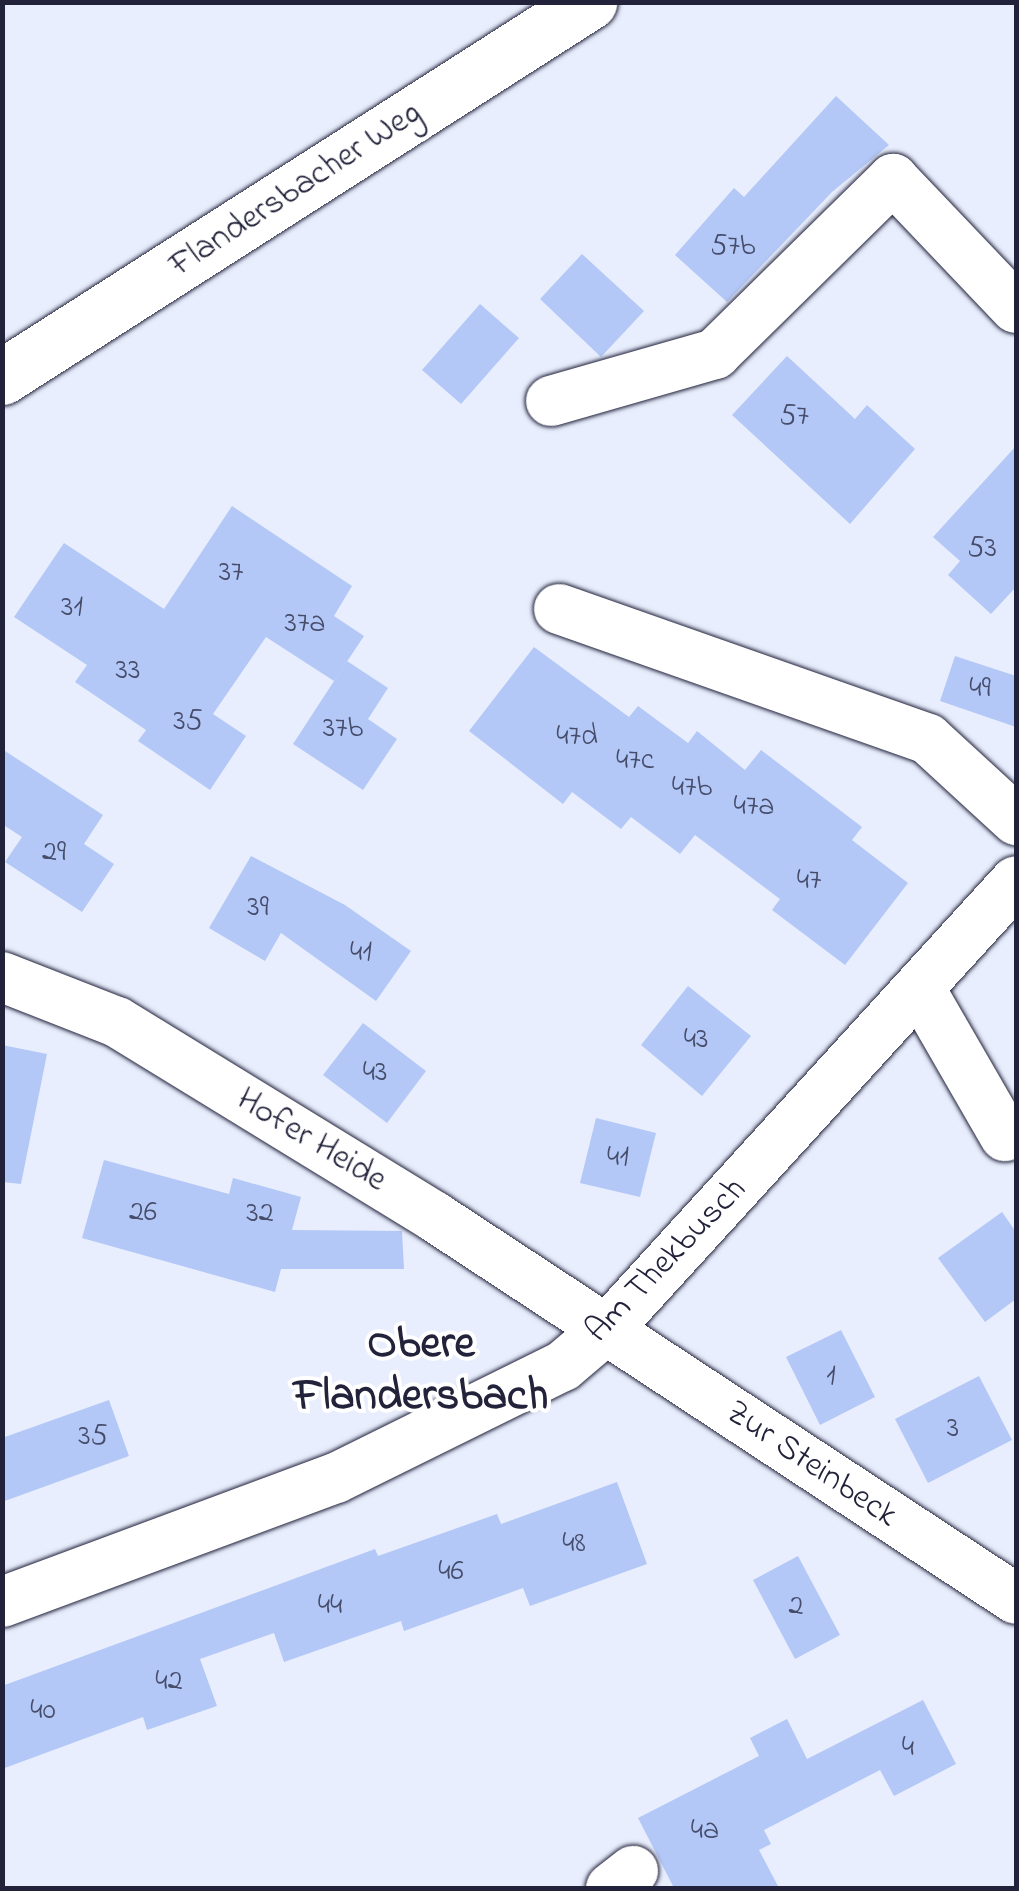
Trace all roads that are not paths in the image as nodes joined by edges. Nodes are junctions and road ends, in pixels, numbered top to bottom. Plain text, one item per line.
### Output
1 (589, 2) edge
2 (1016, 308) edge
3 (2, 377) edge
4 (551, 401) dead end
5 (558, 609) dead end
6 (1016, 820) edge
7 (1016, 880) edge
8 (2, 978) edge
9 (920, 990) junction
10 (1005, 1136) dead end
11 (610, 1326) junction
12 (1016, 1598) edge
13 (2, 1602) edge

1 - 3 main road, Flandersbacher Weg
2 - 4 street
5 - 6 street
7 - 9 street, Am Thekbusch
8 - 11 street, Hofer Heide
9 - 10 street
9 - 11 street, Am Thekbusch
11 - 12 street, Zur Steinbeck
11 - 13 street, Am Thekbusch

